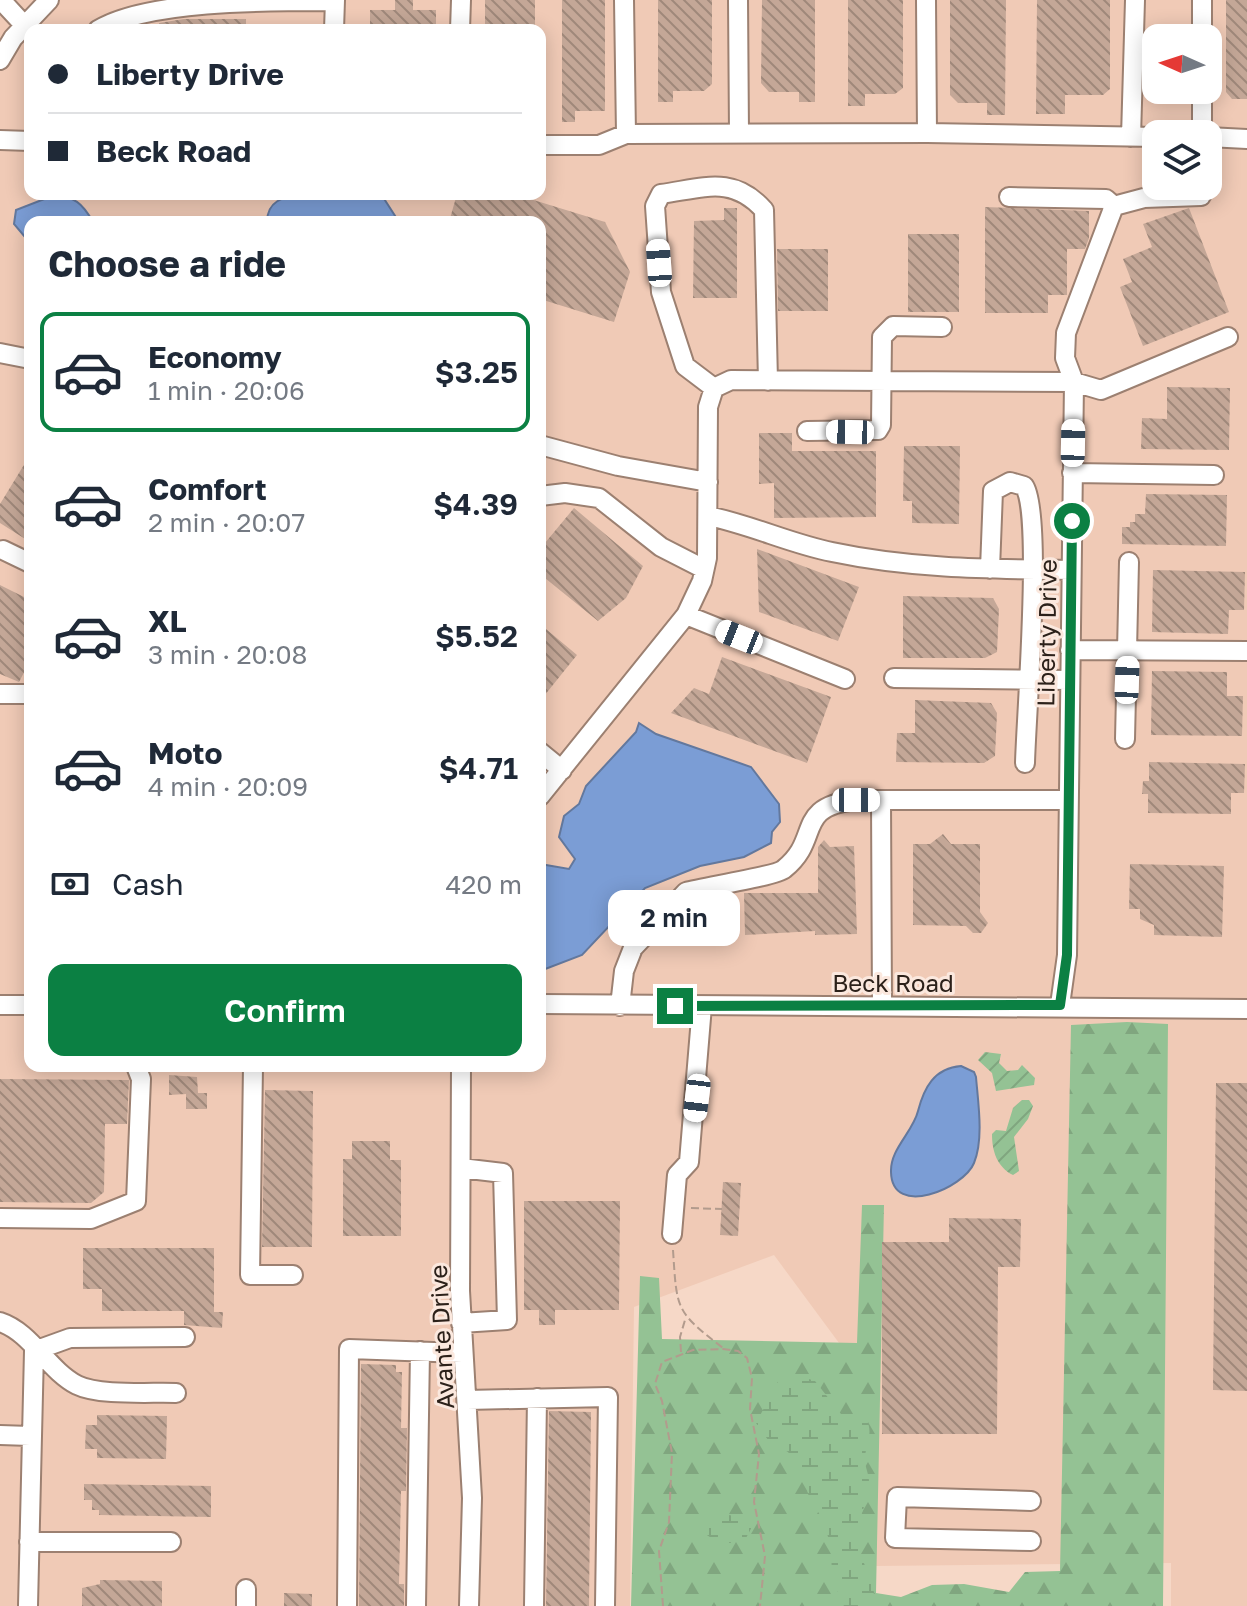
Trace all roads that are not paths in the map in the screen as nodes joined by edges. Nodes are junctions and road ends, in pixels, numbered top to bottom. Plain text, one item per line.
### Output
1 (1, 0) edge
2 (49, 0) edge
3 (335, 0) edge
4 (461, 0) edge
5 (624, 0) edge
6 (738, 0) edge
7 (926, 0) edge
8 (1135, 0) edge
9 (1202, 0) edge
10 (27, 24) edge
11 (105, 24) edge
12 (334, 24) edge
13 (460, 24) edge
14 (1202, 24) edge
15 (24, 25) edge
16 (24, 27) edge
17 (0, 60) edge
18 (739, 133) junction
19 (927, 133) junction
20 (626, 134) junction
21 (1131, 137) junction
22 (1142, 137) edge
23 (1222, 138) edge
24 (1247, 139) edge
25 (0, 140) edge
26 (24, 141) edge
27 (546, 145) edge
28 (1009, 197) dead end
29 (1142, 199) edge
30 (1114, 206) junction
31 (942, 327) dead end
32 (1228, 337) dead end
33 (0, 353) edge
34 (24, 358) edge
35 (768, 381) junction
36 (882, 381) junction
37 (1074, 382) junction
38 (714, 388) junction
39 (807, 431) dead end
40 (546, 447) edge
41 (1072, 473) junction
42 (1214, 475) dead end
43 (708, 482) junction
44 (546, 495) edge
45 (708, 516) junction
46 (3, 550) dead end
47 (24, 560) edge
48 (1129, 562) dead end
49 (704, 569) junction
50 (990, 569) junction
51 (1031, 569) junction
52 (1071, 570) junction
53 (686, 615) junction
54 (1070, 650) junction
55 (1128, 651) junction
56 (1247, 651) edge
57 (894, 678) dead end
58 (845, 679) dead end
59 (1027, 680) junction
60 (1070, 680) junction
61 (0, 694) edge
62 (24, 694) edge
63 (1125, 739) dead end
64 (546, 757) edge
65 (1025, 763) dead end
66 (562, 770) junction
67 (546, 789) edge
68 (881, 800) junction
69 (1068, 800) junction
70 (546, 1004) edge
71 (0, 1005) edge
72 (24, 1005) edge
73 (1060, 1005) junction
74 (620, 1006) junction
75 (702, 1006) junction
76 (882, 1006) junction
77 (1247, 1009) edge
78 (138, 1072) edge
79 (253, 1072) edge
80 (461, 1072) edge
81 (461, 1168) junction
82 (0, 1218) edge
83 (672, 1234) road end
84 (293, 1275) dead end
85 (0, 1322) edge
86 (461, 1323) junction
87 (185, 1337) dead end
88 (34, 1351) junction
89 (420, 1351) junction
90 (462, 1353) junction
91 (176, 1393) dead end
92 (537, 1398) junction
93 (467, 1400) junction
94 (0, 1435) edge
95 (30, 1436) junction
96 (1031, 1501) dead end
97 (1031, 1541) dead end
98 (29, 1542) junction
99 (171, 1542) dead end
100 (28, 1606) edge
101 (347, 1606) edge
102 (416, 1606) edge
103 (469, 1606) edge
104 (534, 1606) edge
105 (605, 1606) edge

1 - 15 street
2 - 10 street
3 - 11 street
3 - 12 street
4 - 13 street
5 - 20 street
6 - 18 street
7 - 19 street
8 - 21 street
9 - 14 street
16 - 17 street
18 - 19 street
18 - 20 street
19 - 21 street
20 - 27 street
21 - 22 street
23 - 24 street
25 - 26 street
28 - 30 street
29 - 30 street
30 - 37 street, Liberty Drive
31 - 36 street
32 - 37 street
33 - 34 street
35 - 36 street
35 - 38 street
35 - 38 street
36 - 37 street
36 - 39 street
37 - 41 street, Liberty Drive
38 - 43 street
40 - 43 street
41 - 42 street
41 - 52 street, Liberty Drive
43 - 45 street
44 - 49 street
45 - 49 street
45 - 50 street
46 - 47 street
48 - 55 street
49 - 53 street
50 - 51 street
50 - 51 street
51 - 52 street
51 - 59 street
52 - 54 street, Liberty Drive
53 - 58 street
53 - 66 street
54 - 55 street
54 - 60 street, Liberty Drive
55 - 56 street
55 - 63 street
57 - 59 street
59 - 60 street
59 - 65 street
60 - 69 street, Liberty Drive
61 - 62 street
64 - 66 street
66 - 67 street
68 - 69 street
68 - 74 street
68 - 76 street
69 - 73 street, Liberty Drive
70 - 74 street, Beck Road
71 - 72 street
73 - 76 street, Beck Road
73 - 77 street, Beck Road
74 - 75 street, Beck Road
75 - 76 street, Beck Road
75 - 83 street
78 - 82 street
79 - 84 street
80 - 81 street, Avante Drive
81 - 86 street, Avante Drive
81 - 86 street
85 - 88 street
86 - 90 street, Avante Drive
87 - 88 street
88 - 91 street
88 - 95 street
89 - 90 street
89 - 101 street
89 - 102 street
90 - 93 street, Avante Drive
92 - 93 street
92 - 104 street
92 - 105 street
93 - 103 street, Avante Drive
94 - 95 street
95 - 98 street
96 - 97 street
98 - 99 street
98 - 100 street

